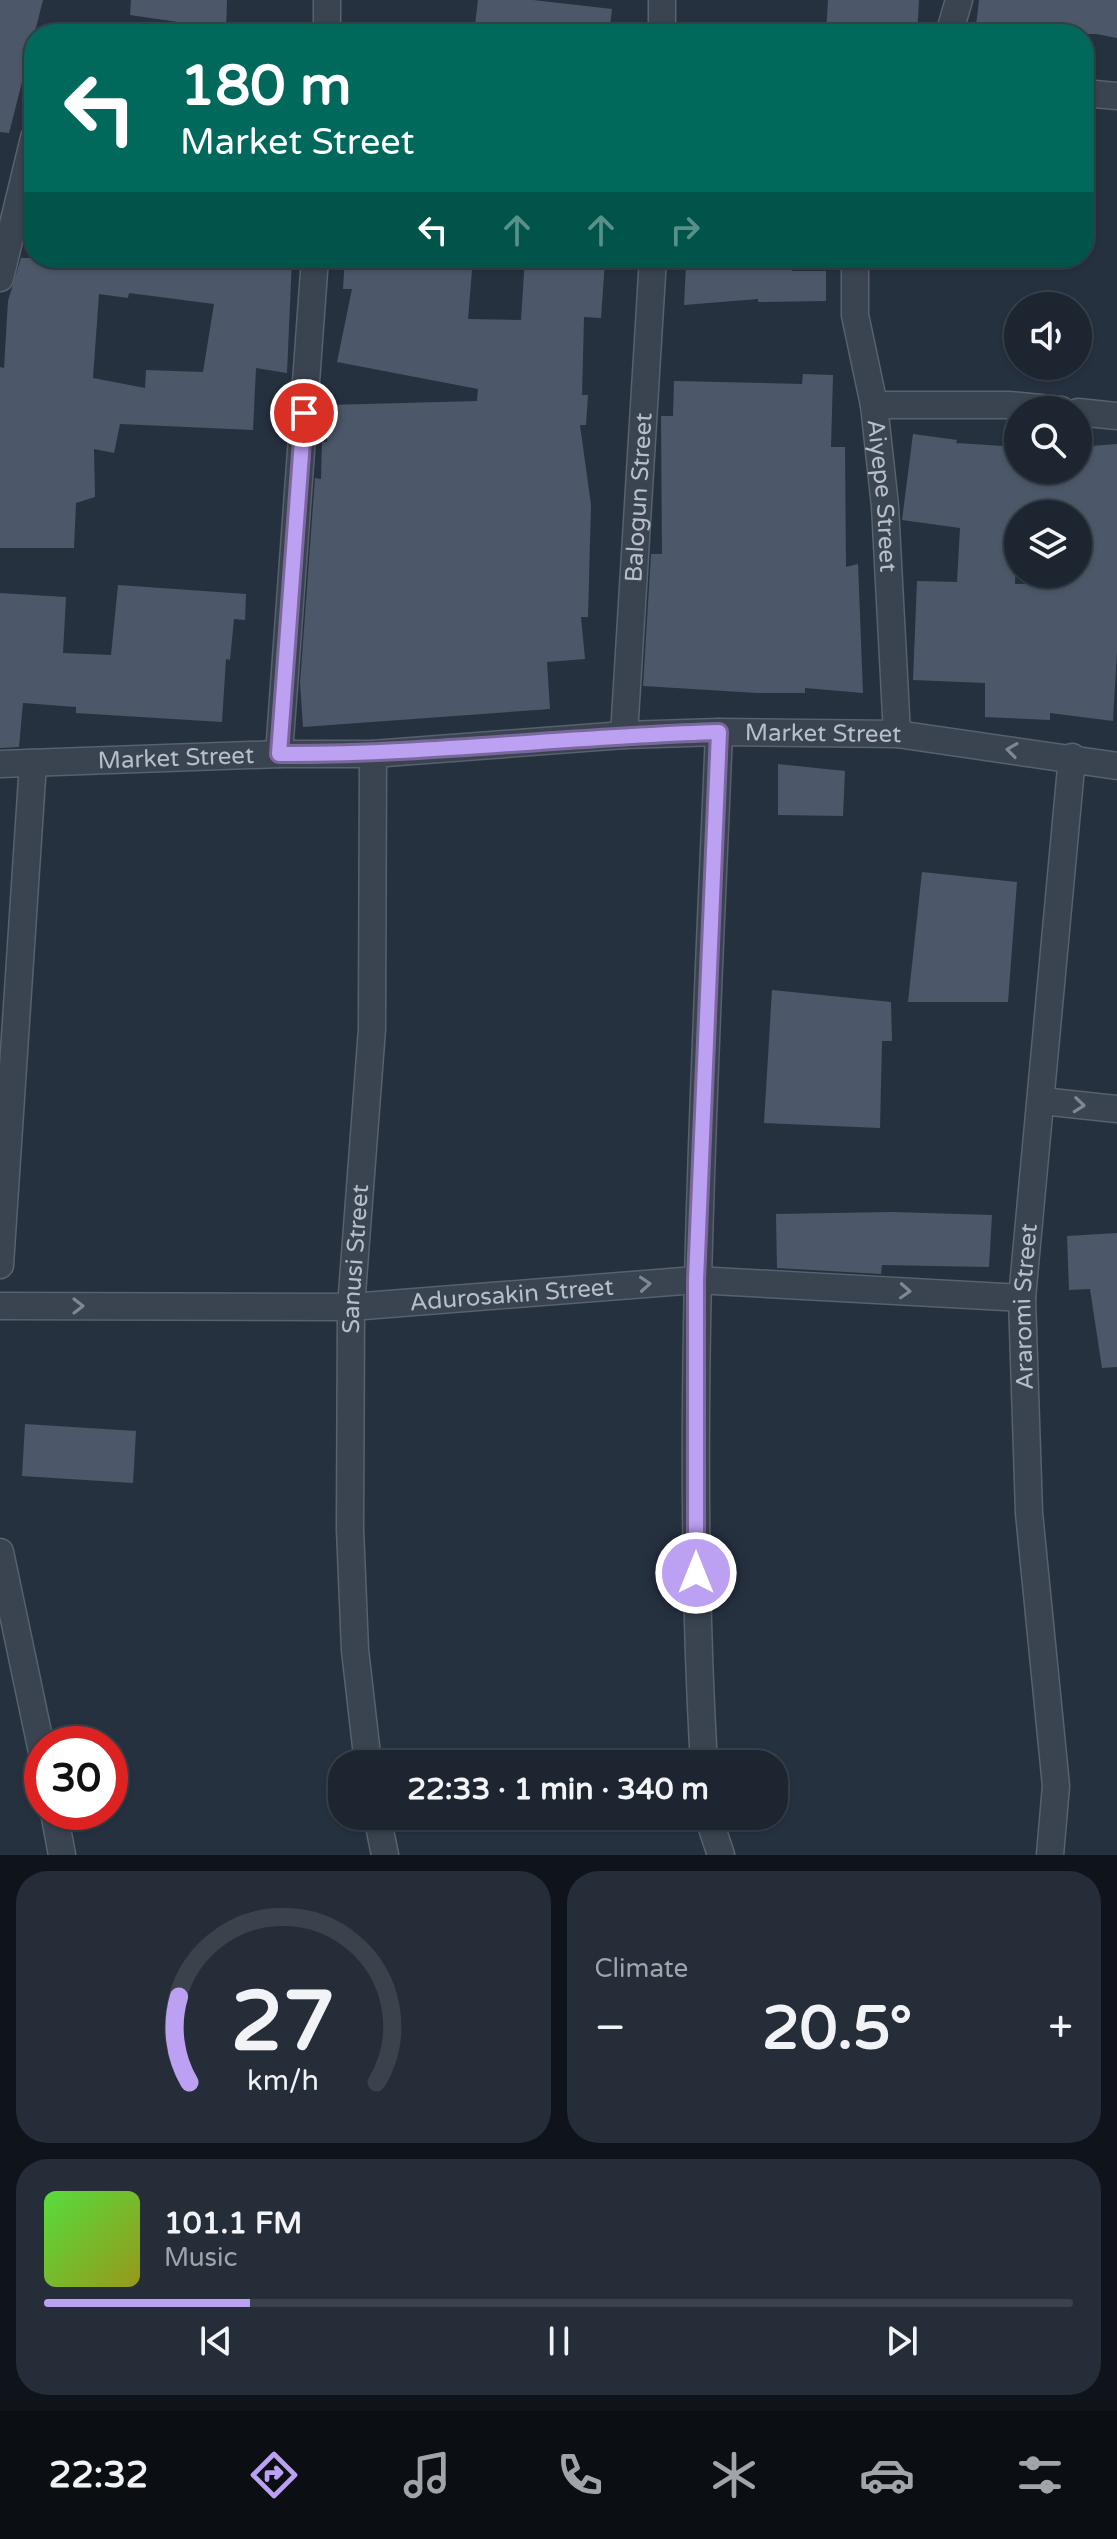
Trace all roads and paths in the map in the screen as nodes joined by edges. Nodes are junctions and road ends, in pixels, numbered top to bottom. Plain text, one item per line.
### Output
1 (327, 0) edge
2 (662, 0) edge
3 (959, 0) edge
4 (327, 24) edge
5 (662, 24) edge
6 (952, 24) edge
7 (1094, 94) edge
8 (1117, 96) edge
9 (24, 179) edge
10 (314, 268) edge
11 (652, 268) edge
12 (855, 268) edge
13 (0, 278) edge
14 (874, 405) junction
15 (1004, 405) edge
16 (1092, 413) edge
17 (1117, 416) edge
18 (719, 732) junction
19 (897, 734) junction
20 (624, 735) junction
21 (279, 754) junction
22 (373, 754) junction
23 (1072, 757) junction
24 (33, 763) junction
25 (0, 764) edge
26 (1117, 766) edge
27 (1042, 1101) junction
28 (1117, 1109) edge
29 (0, 1265) edge
30 (696, 1280) junction
31 (1022, 1298) junction
32 (0, 1306) edge
33 (351, 1307) junction
34 (0, 1552) edge
35 (37, 1726) edge
36 (366, 1750) edge
37 (703, 1750) edge
38 (57, 1830) edge
39 (380, 1830) edge
40 (713, 1830) edge
41 (62, 1855) edge
42 (385, 1855) edge
43 (721, 1855) edge
44 (1050, 1855) edge

1 - 4 street
2 - 5 street
3 - 6 street
7 - 8 street
9 - 13 street
10 - 21 street
11 - 20 street, Balogun Street
12 - 14 street, Aiyepe Street
14 - 15 street
14 - 19 street, Aiyepe Street
16 - 17 street
18 - 19 street, Market Street
18 - 20 street, Market Street
18 - 30 street
23 -> 19 street, Market Street
20 - 22 street, Market Street
21 - 22 street, Market Street
21 - 24 street, Market Street
22 - 33 street, Sanusi Street
23 - 26 street, Market Street
23 - 27 street, Araromi Street
24 - 25 street, Market Street
24 - 29 street
27 -> 28 street
27 - 31 street, Araromi Street
30 -> 31 street, Adurosakin Street
33 -> 30 street, Adurosakin Street
30 - 37 street
31 - 44 street, Araromi Street
32 -> 33 street, Adurosakin Street
33 - 36 street, Sanusi Street
34 - 35 street
38 - 41 street
39 - 42 street
40 - 43 street

